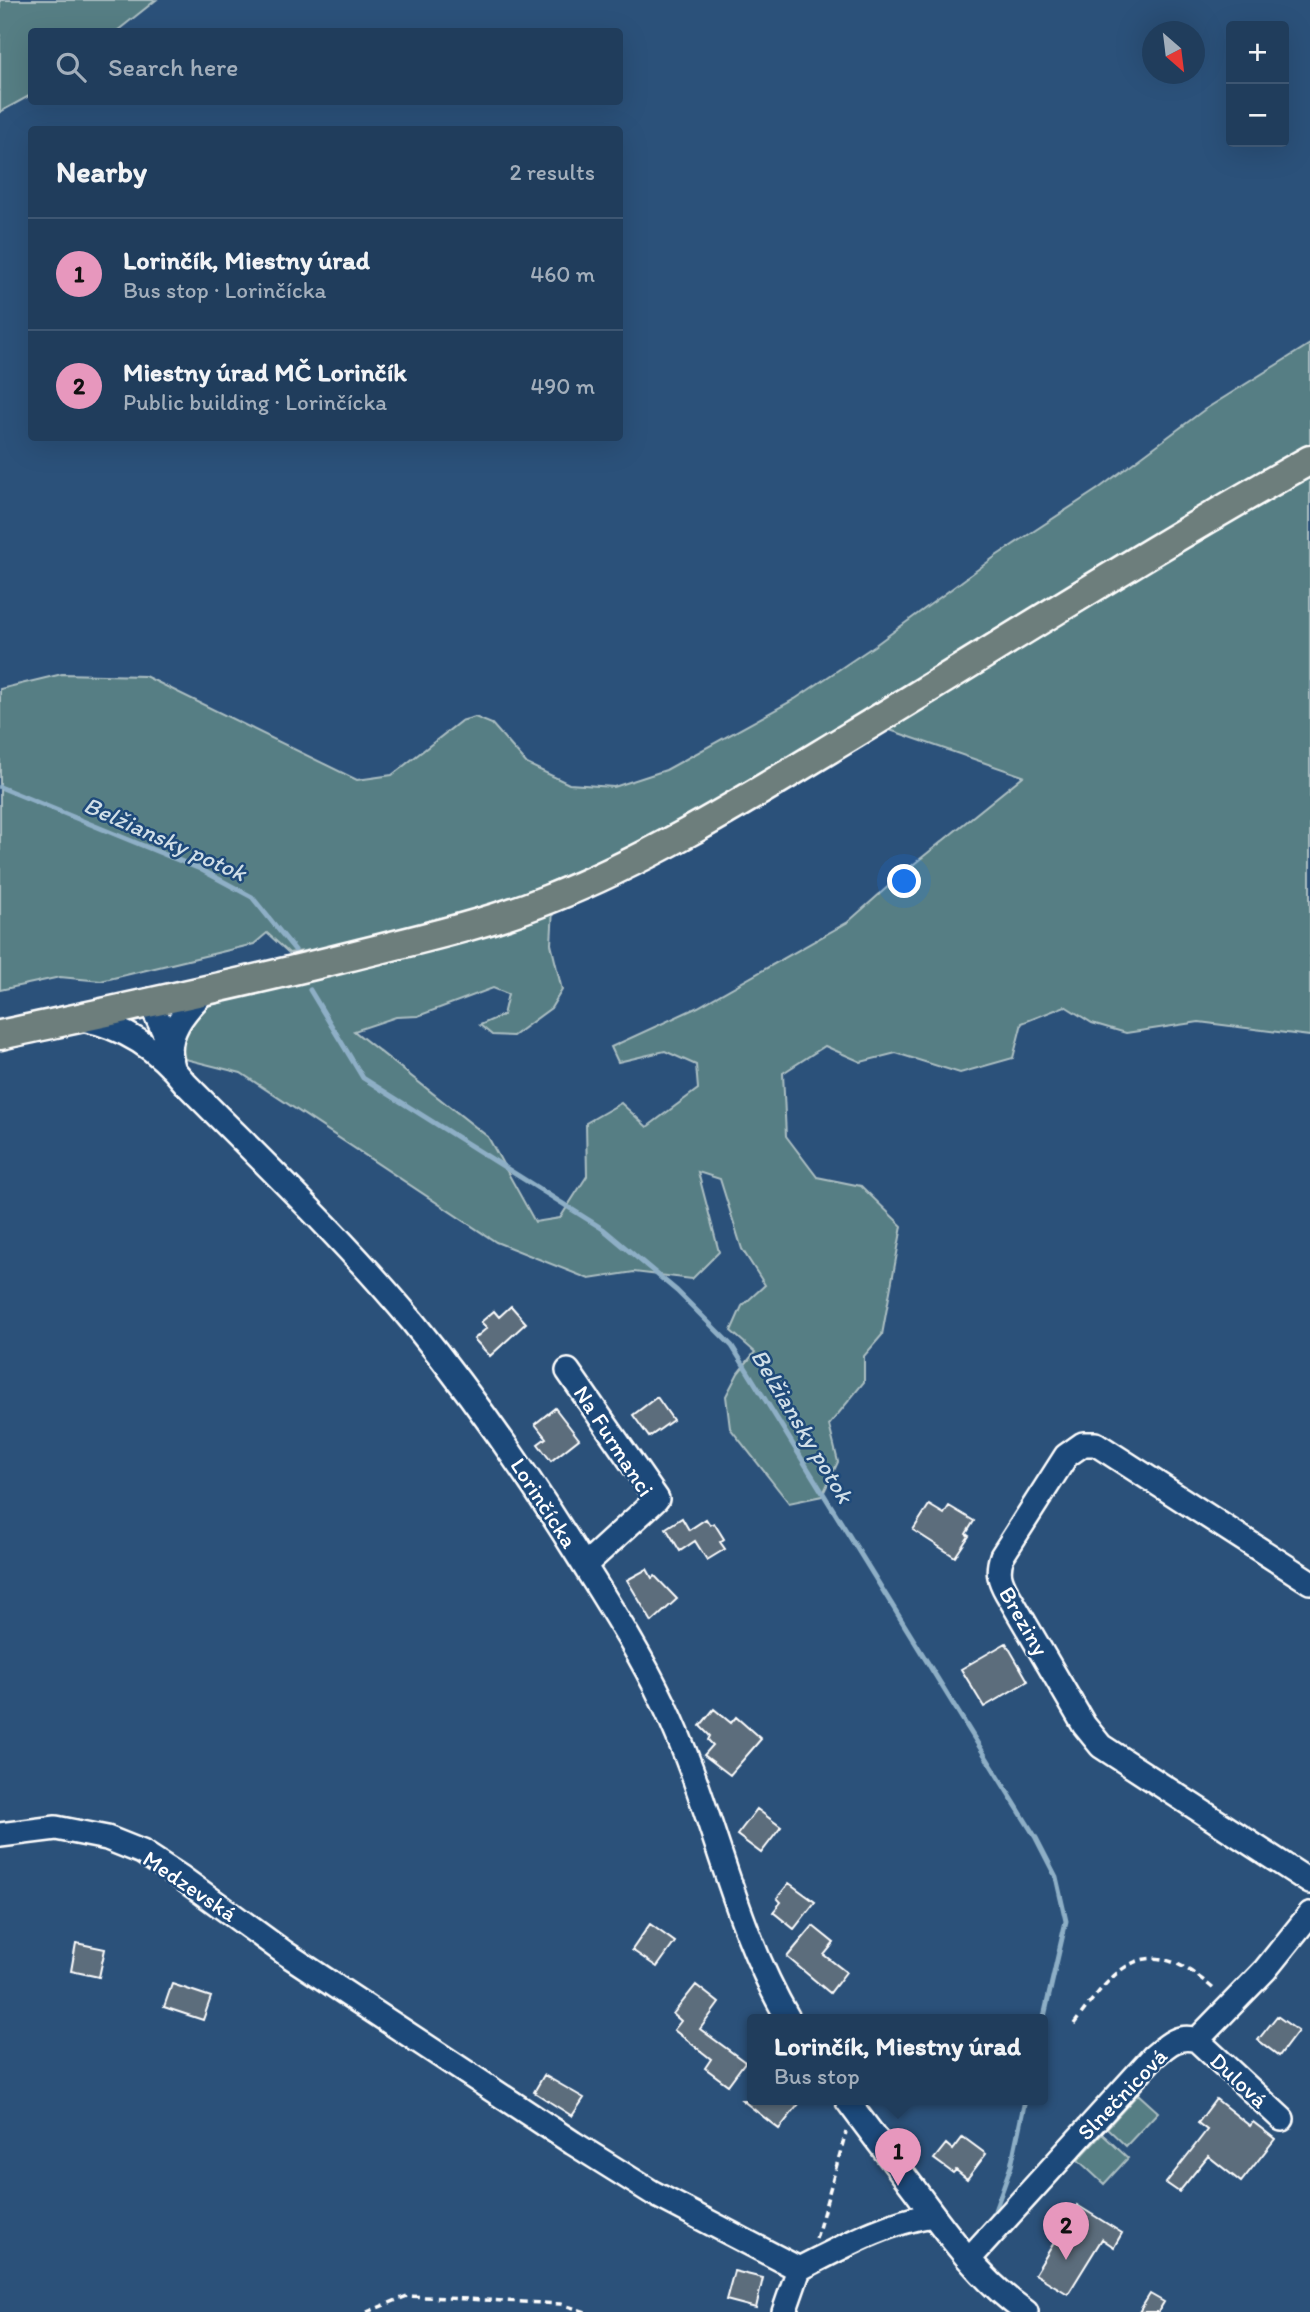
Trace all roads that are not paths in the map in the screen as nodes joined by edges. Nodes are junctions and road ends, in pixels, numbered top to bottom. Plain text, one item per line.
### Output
1 (1310, 460) edge
2 (207, 989) junction
3 (143, 1004) junction
4 (76, 1018) junction
5 (0, 1035) edge
6 (143, 1044) junction
7 (171, 1056) junction
8 (568, 1371) dead end
9 (585, 1565) junction
10 (1310, 1582) edge
11 (1, 1838) edge
12 (1310, 1882) edge
13 (1310, 1914) edge
14 (786, 2014) edge
15 (1197, 2040) junction
16 (851, 2105) edge
17 (1282, 2119) dead end
18 (933, 2215) junction
19 (969, 2259) junction
20 (804, 2267) junction
21 (784, 2312) edge
22 (1026, 2312) edge

1 - 2 main road
2 - 3 main road
2 - 7 street
3 - 4 main road
3 - 6 street
3 - 7 street
4 - 5 main road
4 - 6 street
6 - 7 street
7 - 9 street, Lorinčícka
8 - 9 street, Na Furmanci
9 - 14 street, Lorinčícka
10 - 12 street, Breziny
11 - 20 street, Medzevská
13 - 15 street, Slnečnicová
15 - 17 street, Dulová
15 - 19 street, Slnečnicová
16 - 18 street
18 - 19 street
18 - 20 street
19 - 22 street
20 - 21 street

